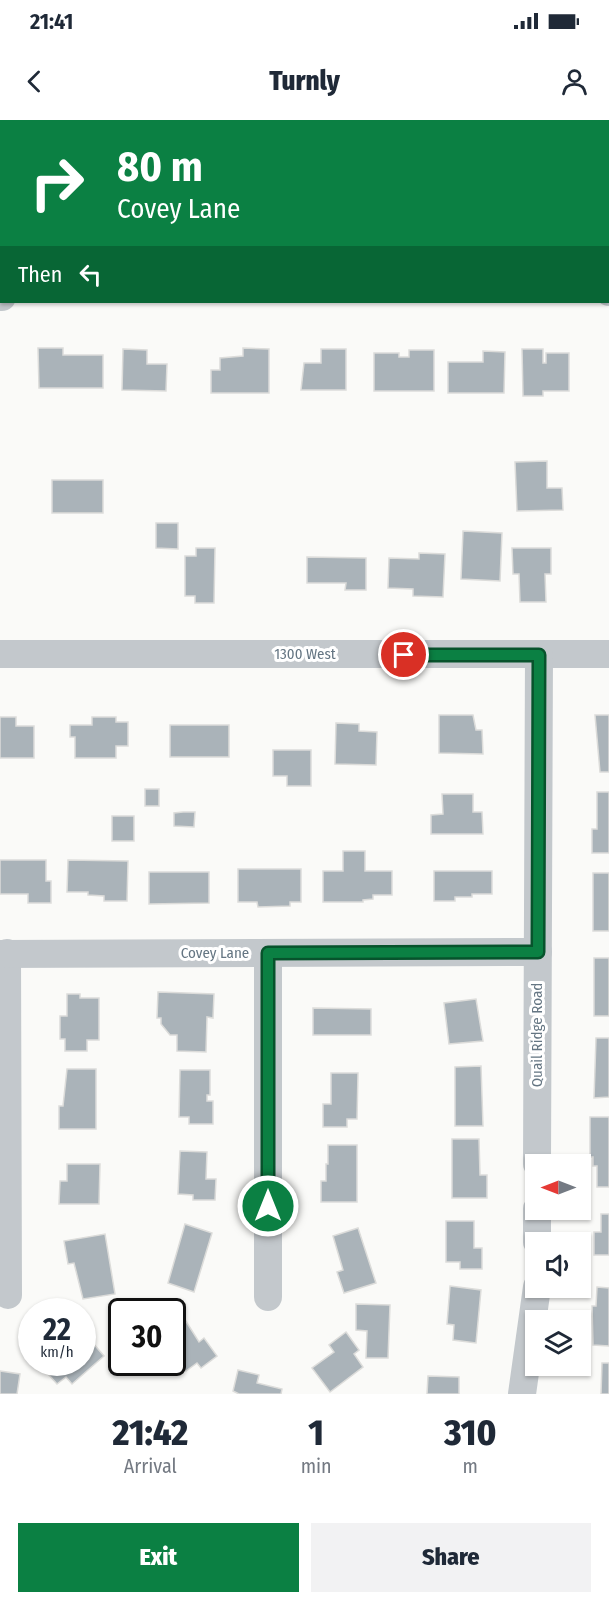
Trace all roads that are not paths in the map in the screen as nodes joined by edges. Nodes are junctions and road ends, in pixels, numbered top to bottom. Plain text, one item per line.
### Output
1 (0, 654) edge
2 (609, 654) edge
3 (539, 655) junction
4 (538, 952) junction
5 (4, 953) edge
6 (268, 953) junction
7 (537, 1154) edge
8 (8, 1295) dead end
9 (268, 1297) dead end
10 (535, 1298) edge
11 (522, 1394) edge

1 - 3 street, 1300 West
2 - 3 street, 1300 West
3 - 4 street, Quail Ridge Road
4 - 6 street, Covey Lane
4 - 7 street, Quail Ridge Road
5 - 6 street, Covey Lane
5 - 8 street
6 - 9 street
10 - 11 street

